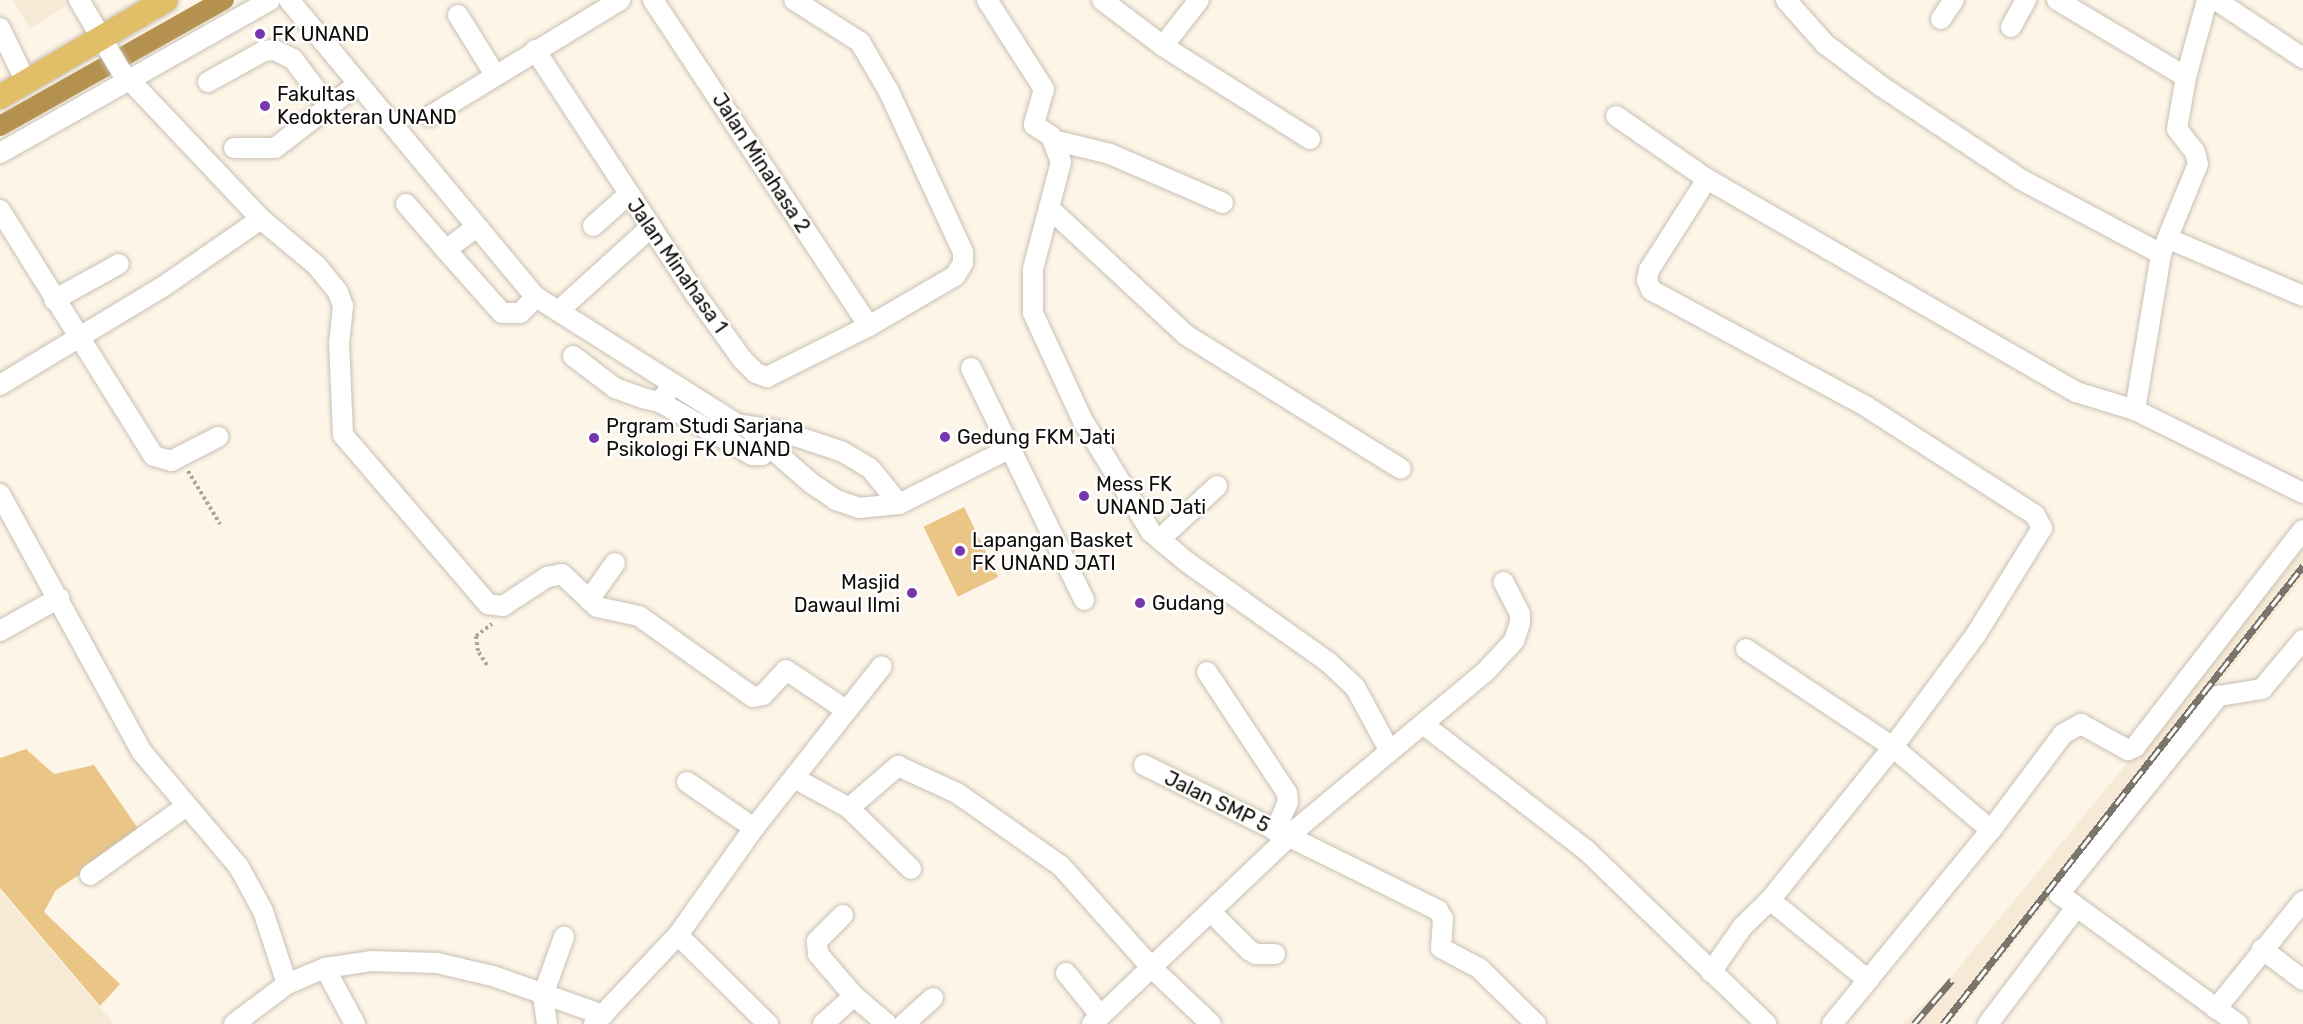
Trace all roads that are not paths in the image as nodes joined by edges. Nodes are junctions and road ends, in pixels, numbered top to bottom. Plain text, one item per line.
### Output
1 (71, 0) edge
2 (79, 0) edge
3 (166, 0) edge
4 (270, 0) edge
5 (289, 0) edge
6 (620, 0) edge
7 (653, 0) edge
8 (794, 0) edge
9 (987, 0) edge
10 (1102, 0) edge
11 (1199, 0) edge
12 (1786, 0) edge
13 (1954, 0) edge
14 (2057, 0) edge
15 (2207, 0) edge
16 (2216, 0) edge
17 (2017, 3) edge
18 (458, 15) dead end
19 (1941, 19) dead end
20 (2011, 27) dead end
21 (0, 28) edge
22 (103, 43) junction
23 (1163, 46) junction
24 (535, 50) junction
25 (2303, 58) edge
26 (494, 74) junction
27 (125, 75) junction
28 (2186, 77) junction
29 (26, 82) junction
30 (208, 82) dead end
31 (358, 84) junction
32 (0, 97) edge
33 (329, 107) junction
34 (430, 116) dead end
35 (1616, 116) dead end
36 (1310, 139) dead end
37 (1053, 140) junction
38 (234, 148) dead end
39 (0, 153) edge
40 (1707, 179) junction
41 (628, 195) junction
42 (1223, 203) dead end
43 (406, 204) dead end
44 (1049, 207) junction
45 (261, 219) junction
46 (2, 222) edge
47 (593, 226) dead end
48 (475, 228) junction
49 (650, 228) junction
50 (2165, 246) junction
51 (446, 250) junction
52 (119, 264) dead end
53 (2303, 296) edge
54 (536, 297) junction
55 (54, 300) junction
56 (565, 305) dead end
57 (869, 326) junction
58 (80, 337) junction
59 (573, 356) dead end
60 (970, 368) dead end
61 (0, 385) edge
62 (672, 385) junction
63 (660, 402) junction
64 (2135, 410) junction
65 (218, 437) dead end
66 (774, 439) junction
67 (1009, 449) junction
68 (1401, 469) dead end
69 (1217, 486) dead end
70 (2303, 493) edge
71 (0, 494) edge
72 (899, 504) junction
73 (2303, 530) edge
74 (1160, 539) junction
75 (615, 563) dead end
76 (1504, 582) dead end
77 (59, 598) junction
78 (589, 600) junction
79 (1084, 600) dead end
80 (0, 631) edge
81 (2303, 640) edge
82 (1746, 649) dead end
83 (882, 666) dead end
84 (1207, 672) dead end
85 (846, 710) junction
86 (1423, 724) junction
87 (1893, 747) junction
88 (1389, 750) junction
89 (1144, 765) dead end
90 (796, 778) junction
91 (687, 782) dead end
92 (185, 807) junction
93 (849, 808) junction
94 (754, 828) junction
95 (1991, 830) junction
96 (1283, 833) junction
97 (911, 868) dead end
98 (90, 874) dead end
99 (1770, 900) junction
100 (2303, 901) edge
101 (2075, 909) junction
102 (1211, 912) junction
103 (843, 915) dead end
104 (678, 935) junction
105 (564, 937) dead end
106 (2262, 949) junction
107 (1275, 954) dead end
108 (325, 968) junction
109 (1152, 968) junction
110 (1711, 972) junction
111 (1066, 973) dead end
112 (1868, 980) junction
113 (2303, 980) edge
114 (287, 984) junction
115 (543, 995) junction
116 (854, 996) junction
117 (933, 998) dead end
118 (2216, 1009) junction
119 (599, 1020) edge
120 (1096, 1020) edge
121 (234, 1024) edge
122 (355, 1024) edge
123 (547, 1024) edge
124 (768, 1024) edge
125 (823, 1024) edge
126 (887, 1024) edge
127 (904, 1024) edge
128 (1211, 1024) edge
129 (1536, 1024) edge
130 (1766, 1024) edge
131 (1832, 1024) edge
132 (1988, 1024) edge
133 (2238, 1024) edge

1 - 22 street
2 - 22 street
3 - 22 main road
4 - 27 street
5 - 31 street
6 - 24 street
7 - 57 street, Jalan Minahasa 2
8 - 57 street
9 - 37 street
10 - 23 street
11 - 23 street
12 - 50 street
13 - 19 street
14 - 28 street
15 - 28 street
16 - 25 street
17 - 20 street
18 - 26 street
21 - 29 street
22 - 27 street
22 - 29 main road
23 - 36 street
24 - 26 street
24 - 41 street, Jalan Minahasa 1
26 - 34 street
27 - 39 street
27 - 45 street
28 - 50 street
29 - 32 main road
30 - 33 street
31 - 33 street
31 - 48 street
33 - 38 street
35 - 40 street
37 - 42 street
37 - 44 street
40 - 64 street
40 - 87 street
41 - 47 street
41 - 49 street, Jalan Minahasa 1
43 - 51 street
44 - 68 street
44 - 74 street
45 - 58 street
45 - 78 street
46 - 55 street
48 - 51 street
48 - 54 street
49 - 56 street
49 - 57 street, Jalan Minahasa 1
50 - 53 street
50 - 64 street
51 - 54 street
52 - 55 street
54 - 62 street
55 - 58 street
58 - 61 street
58 - 65 street
59 - 63 street
60 - 67 street
62 - 63 street
62 - 66 street
63 - 66 street
64 - 70 street
66 - 72 street
66 - 72 street
67 - 72 street
67 - 79 street
69 - 74 street
71 - 77 street
73 - 95 street
74 - 88 street
75 - 78 street
76 - 86 street
77 - 80 street
77 - 92 street
78 - 85 street
81 - 101 street
82 - 87 street
83 - 85 street
84 - 96 street
85 - 90 street
86 - 88 street
86 - 110 street
87 - 95 street
87 - 99 street
88 - 96 street
89 - 96 street, Jalan SMP 5
90 - 93 street
90 - 94 street
91 - 94 street
92 - 98 street
92 - 114 street
93 - 97 street
93 - 109 street
94 - 104 street
95 - 112 street
96 - 102 street
96 - 129 street, Jalan SMP 5
99 - 110 street
99 - 112 street
100 - 106 street
101 - 118 street
101 - 132 street
102 - 107 street
102 - 109 street
103 - 116 street
104 - 119 street
104 - 124 street
105 - 115 street
106 - 113 street
106 - 118 street
108 - 114 street
108 - 115 street
108 - 122 street
109 - 120 street
109 - 128 street
110 - 130 street
111 - 120 street
112 - 131 street
114 - 121 street
115 - 119 street
115 - 123 street
116 - 125 street
116 - 126 street
117 - 127 street
118 - 133 street

